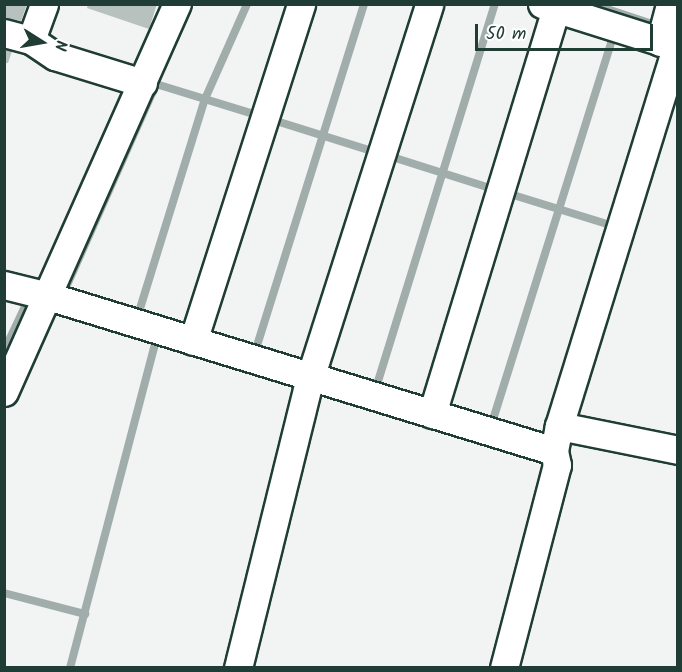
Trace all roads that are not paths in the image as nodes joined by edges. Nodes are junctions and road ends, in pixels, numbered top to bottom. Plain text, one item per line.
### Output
1 (44, 4) edge
2 (177, 4) edge
3 (301, 4) edge
4 (429, 4) edge
5 (670, 4) edge
6 (549, 7) edge
7 (4, 33) edge
8 (31, 40) junction
9 (671, 45) edge
10 (143, 83) junction
11 (4, 285) edge
12 (48, 296) junction
13 (193, 341) junction
14 (310, 378) junction
15 (4, 392) edge
16 (432, 414) junction
17 (556, 438) junction
18 (678, 450) edge
19 (238, 668) edge
20 (504, 668) edge

1 - 8 street
2 - 10 street
3 - 13 street
4 - 14 street
5 - 9 street
6 - 9 street
6 - 16 street
7 - 8 street
8 - 10 street
9 - 17 street
10 - 12 street
11 - 12 street
12 - 13 street
12 - 15 street
13 - 14 street
14 - 16 street
14 - 19 street
16 - 17 street
17 - 18 street
17 - 20 street

